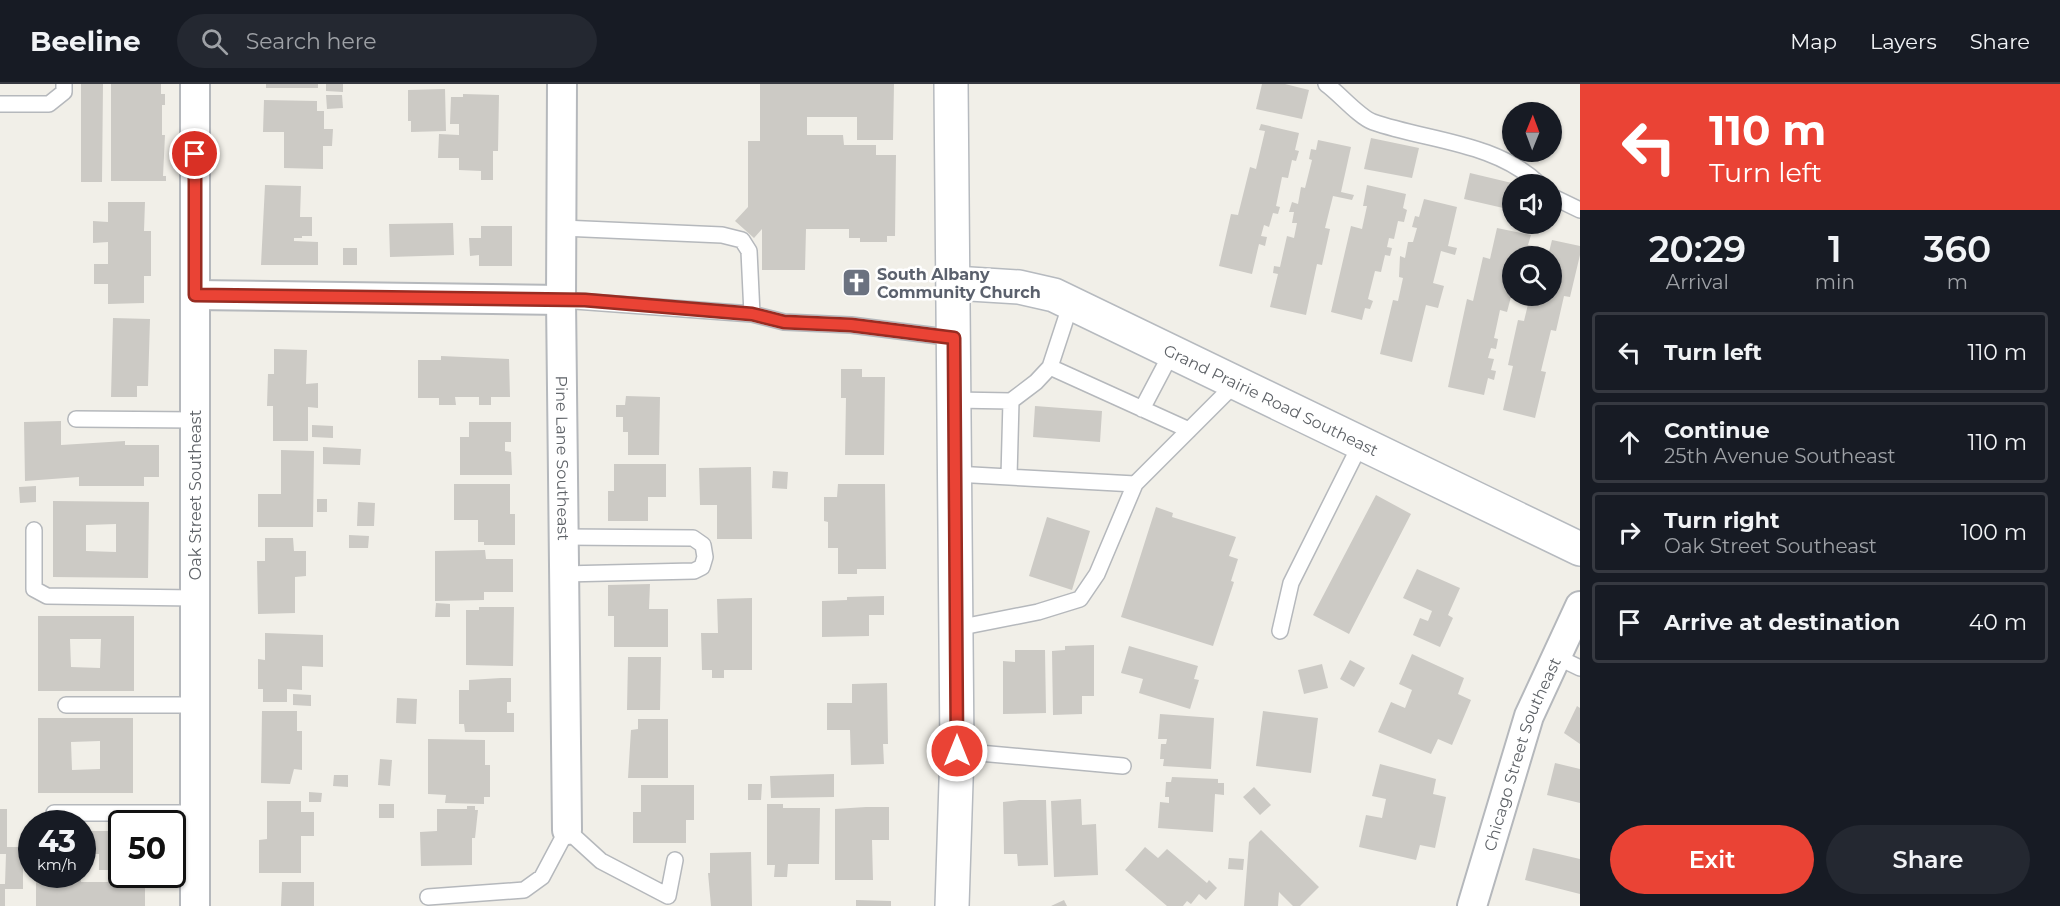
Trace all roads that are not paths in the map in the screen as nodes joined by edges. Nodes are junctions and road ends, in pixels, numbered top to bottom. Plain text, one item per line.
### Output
1 (64, 84) edge
2 (195, 84) edge
3 (562, 84) edge
4 (951, 84) edge
5 (1326, 84) edge
6 (0, 104) edge
7 (1528, 174) edge
8 (1562, 201) edge
9 (1580, 210) edge
10 (562, 228) junction
11 (954, 283) junction
12 (195, 295) junction
13 (561, 300) junction
14 (1071, 303) junction
15 (752, 314) junction
16 (954, 338) junction
17 (1172, 352) junction
18 (1050, 367) junction
19 (1236, 383) junction
20 (955, 400) junction
21 (1011, 401) junction
22 (1142, 409) junction
23 (76, 419) dead end
24 (195, 420) junction
25 (1189, 430) junction
26 (1361, 443) junction
27 (955, 474) junction
28 (1009, 477) junction
29 (1135, 484) junction
30 (34, 530) dead end
31 (563, 537) junction
32 (1580, 549) edge
33 (563, 574) junction
34 (195, 598) junction
35 (1580, 606) edge
36 (957, 628) junction
37 (1280, 631) dead end
38 (1568, 662) edge
39 (66, 705) dead end
40 (195, 705) junction
41 (957, 751) junction
42 (1123, 766) dead end
43 (96, 813) edge
44 (195, 813) junction
45 (567, 830) junction
46 (675, 860) dead end
47 (428, 897) dead end
48 (195, 906) edge
49 (952, 906) edge
50 (1472, 906) edge

1 - 6 lane
2 - 12 street, Oak Street Southeast
3 - 10 street, Pine Lane Southeast
4 - 11 main road
5 - 7 lane
8 - 9 lane
10 - 13 street, Pine Lane Southeast
10 - 15 lane
11 - 14 main road, Grand Prairie Road Southeast
11 - 16 main road
12 - 13 street
12 - 24 street, Oak Street Southeast
13 - 15 lane
13 - 31 street, Pine Lane Southeast
14 - 17 main road, Grand Prairie Road Southeast
14 - 18 lane
15 - 16 lane
16 - 20 main road
17 - 19 main road, Grand Prairie Road Southeast
17 - 22 lane
18 - 21 lane
18 - 22 lane
19 - 25 lane
19 - 26 main road, Grand Prairie Road Southeast
20 - 21 lane
20 - 27 main road
21 - 28 lane
22 - 25 lane
23 - 24 lane
24 - 34 street, Oak Street Southeast
25 - 29 lane
26 - 32 main road, Grand Prairie Road Southeast
26 - 37 lane
27 - 28 lane
27 - 36 main road
28 - 29 lane
29 - 36 lane
30 - 34 lane
31 - 33 street, Pine Lane Southeast
31 - 33 lane
33 - 45 street, Pine Lane Southeast
34 - 40 street, Oak Street Southeast
35 - 38 street, Chicago Street Southeast
36 - 41 main road
38 - 50 street, Chicago Street Southeast
39 - 40 lane
40 - 44 street, Oak Street Southeast
41 - 42 lane
41 - 49 main road
43 - 44 lane
44 - 48 street, Oak Street Southeast
45 - 46 lane
45 - 47 lane

